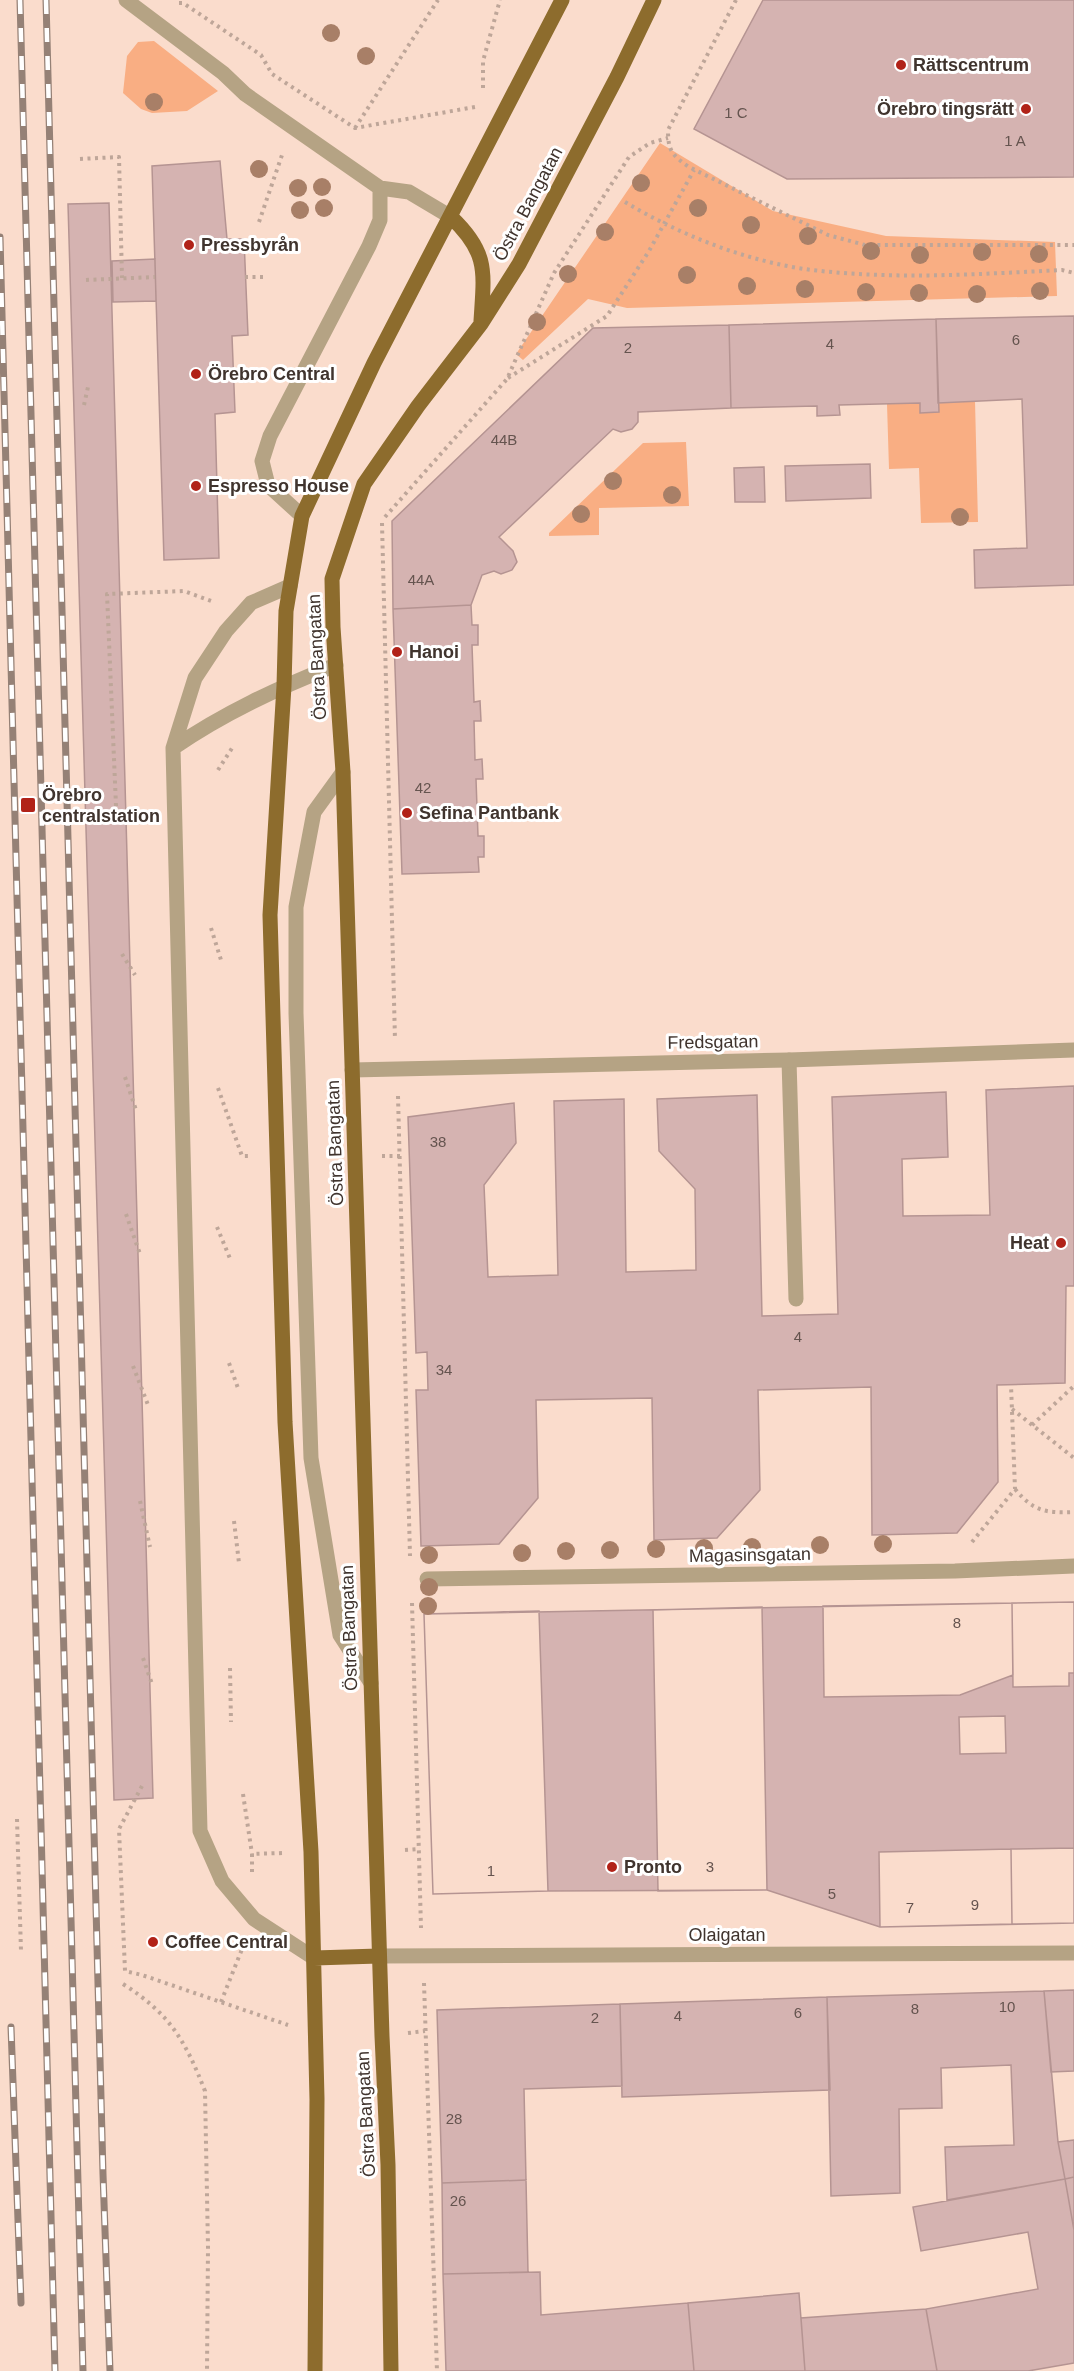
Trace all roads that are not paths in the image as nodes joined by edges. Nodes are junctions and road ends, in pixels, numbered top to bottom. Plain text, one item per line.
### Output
1 (126, 0) edge
2 (562, 0) edge
3 (653, 1) edge
4 (380, 188) junction
5 (451, 217) junction
6 (481, 324) junction
7 (302, 516) junction
8 (290, 586) junction
9 (336, 665) junction
10 (284, 686) junction
11 (173, 748) junction
12 (343, 772) junction
13 (1074, 1050) edge
14 (789, 1060) junction
15 (352, 1070) junction
16 (796, 1299) dead end
17 (1074, 1566) edge
18 (426, 1579) dead end
19 (371, 1683) junction
20 (1074, 1953) edge
21 (379, 1956) junction
22 (314, 1958) junction
23 (315, 2371) edge
24 (391, 2371) edge

1 - 4 street
2 - 5 main road, Östra Bangatan
3 - 6 main road, Östra Bangatan
4 - 5 street
4 - 7 street
5 - 6 main road
5 - 7 main road, Östra Bangatan
6 - 9 main road, Östra Bangatan
7 - 8 main road, Östra Bangatan
8 - 10 main road, Östra Bangatan
8 - 11 street
9 - 10 street
9 - 12 main road, Östra Bangatan
10 - 11 street
10 - 22 main road, Östra Bangatan
11 - 22 street
12 - 15 main road, Östra Bangatan
12 - 19 street
13 - 14 street, Fredsgatan
14 - 15 street, Fredsgatan
14 - 16 street
15 - 19 main road, Östra Bangatan
17 - 18 street, Magasinsgatan
19 - 21 main road, Östra Bangatan
20 - 21 street, Olaigatan
21 - 22 main road
21 - 24 main road, Östra Bangatan
22 - 23 main road, Östra Bangatan

